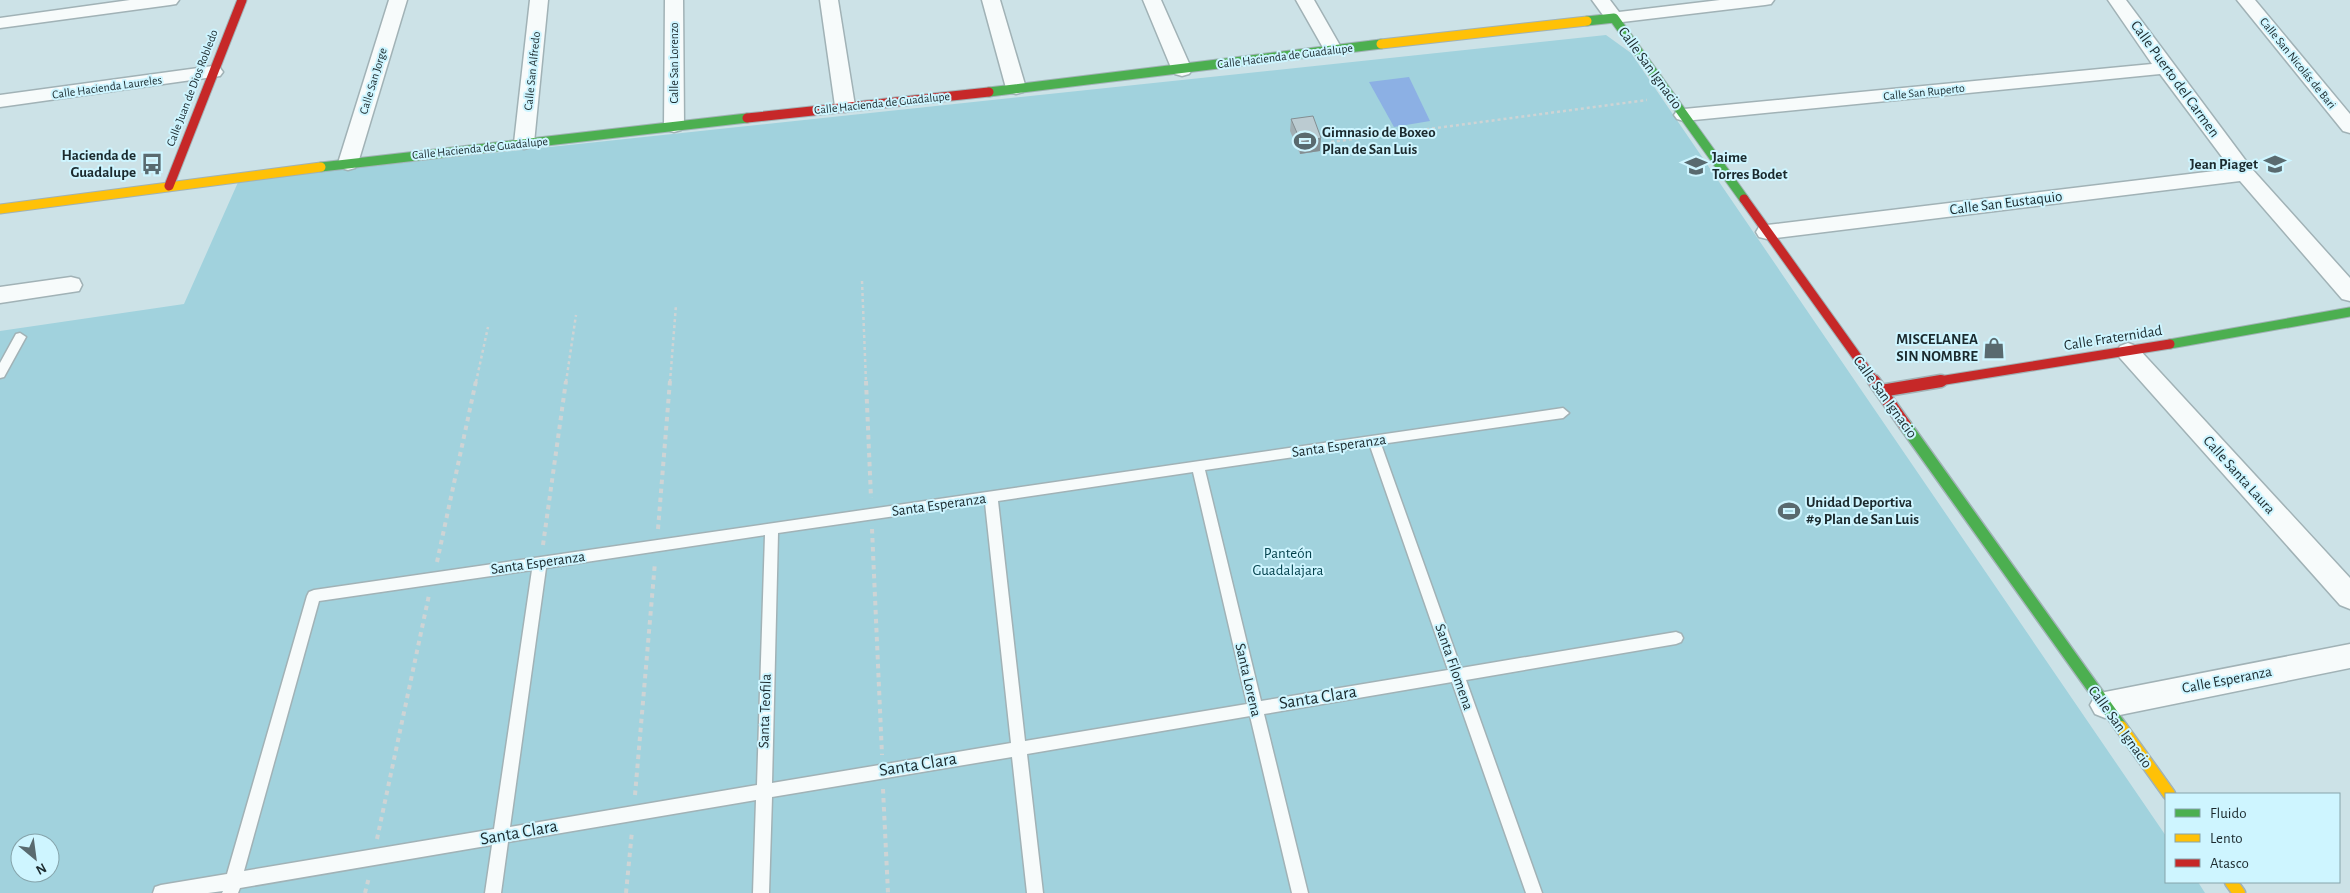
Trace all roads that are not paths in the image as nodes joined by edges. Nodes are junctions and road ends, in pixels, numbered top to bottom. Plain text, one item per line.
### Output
1 (170, 0) edge
2 (242, 0) edge
3 (398, 0) edge
4 (540, 0) edge
5 (674, 0) edge
6 (829, 0) edge
7 (990, 0) edge
8 (1152, 0) edge
9 (1305, 0) edge
10 (1602, 0) edge
11 (1765, 0) edge
12 (2117, 0) edge
13 (2246, 0) edge
14 (1614, 18) junction
15 (0, 24) edge
16 (1332, 49) junction
17 (2165, 68) junction
18 (1182, 70) junction
19 (213, 72) junction
20 (1016, 88) junction
21 (0, 101) edge
22 (845, 106) junction
23 (1684, 115) junction
24 (674, 126) junction
25 (2350, 127) edge
26 (524, 143) junction
27 (348, 163) junction
28 (2245, 174) junction
29 (169, 186) junction
30 (0, 209) edge
31 (1767, 232) junction
32 (71, 285) dead end
33 (2350, 293) edge
34 (0, 295) edge
35 (2350, 312) edge
36 (20, 337) dead end
37 (2128, 352) junction
38 (0, 374) edge
39 (1881, 391) junction
40 (1563, 413) dead end
41 (1374, 441) junction
42 (1198, 467) junction
43 (992, 497) junction
44 (772, 529) junction
45 (540, 563) junction
46 (2350, 597) edge
47 (1676, 638) dead end
48 (2350, 656) edge
49 (1456, 675) junction
50 (2105, 705) junction
51 (1255, 708) junction
52 (1019, 749) junction
53 (762, 792) junction
54 (2167, 793) edge
55 (501, 836) junction
56 (232, 887) edge
57 (162, 893) edge
58 (493, 893) edge
59 (761, 893) edge
60 (1036, 893) edge
61 (1300, 893) edge
62 (1534, 893) edge

1 - 15 street
2 - 19 street, Calle Juan de Dios Robledo
3 - 27 street, Calle San Jorge
4 - 26 street, Calle San Alfredo
5 - 24 street, Calle San Lorenzo
6 - 22 street
7 - 20 street
8 - 18 street
9 - 16 street
10 - 14 street, Calle San Ignacio
11 - 14 street, Calle Hacienda de Guadalupe
12 - 17 street, Calle Puerto del Carmen
13 - 25 street, Calle San Nicolás de Bari
14 - 16 street, Calle Hacienda de Guadalupe
14 - 23 street, Calle San Ignacio
16 - 18 street, Calle Hacienda de Guadalupe
17 - 23 street, Calle San Ruperto
17 - 28 street, Calle Puerto del Carmen
18 - 20 street, Calle Hacienda de Guadalupe
19 - 21 street, Calle Hacienda Laureles
19 - 29 street, Calle Juan de Dios Robledo
20 - 22 street, Calle Hacienda de Guadalupe
22 - 24 street, Calle Hacienda de Guadalupe
23 - 31 street, Calle San Ignacio
24 - 26 street, Calle Hacienda de Guadalupe
26 - 27 street, Calle Hacienda de Guadalupe
27 - 29 street, Calle Hacienda de Guadalupe
28 - 31 street, Calle San Eustaquio
28 - 33 street, Calle Puerto del Carmen
29 - 30 street, Calle Hacienda de Guadalupe
31 - 39 street, Calle San Ignacio
32 - 34 street
35 - 37 street, Calle Fraternidad
36 - 38 lane
37 - 39 street, Calle Fraternidad
37 - 46 street, Calle Santa Laura
39 - 50 street, Calle San Ignacio
40 - 41 lane, Santa Esperanza
41 - 42 lane, Santa Esperanza
41 - 49 lane, Santa Filomena
42 - 43 lane, Santa Esperanza
42 - 51 lane, Santa Lorena
43 - 44 lane, Santa Esperanza
43 - 52 lane
44 - 45 lane, Santa Esperanza
44 - 53 lane, Santa Teofila
45 - 55 lane
45 - 56 lane, Santa Esperanza
47 - 49 lane, Santa Clara
48 - 50 street, Calle Esperanza
49 - 51 lane, Santa Clara
49 - 62 lane, Santa Filomena
50 - 54 street, Calle San Ignacio
51 - 52 lane, Santa Clara
51 - 61 lane, Santa Lorena
52 - 53 lane, Santa Clara
52 - 60 lane
53 - 55 lane, Santa Clara
53 - 59 lane, Santa Teofila
55 - 56 lane, Santa Clara
55 - 58 lane
56 - 57 lane, Santa Clara

